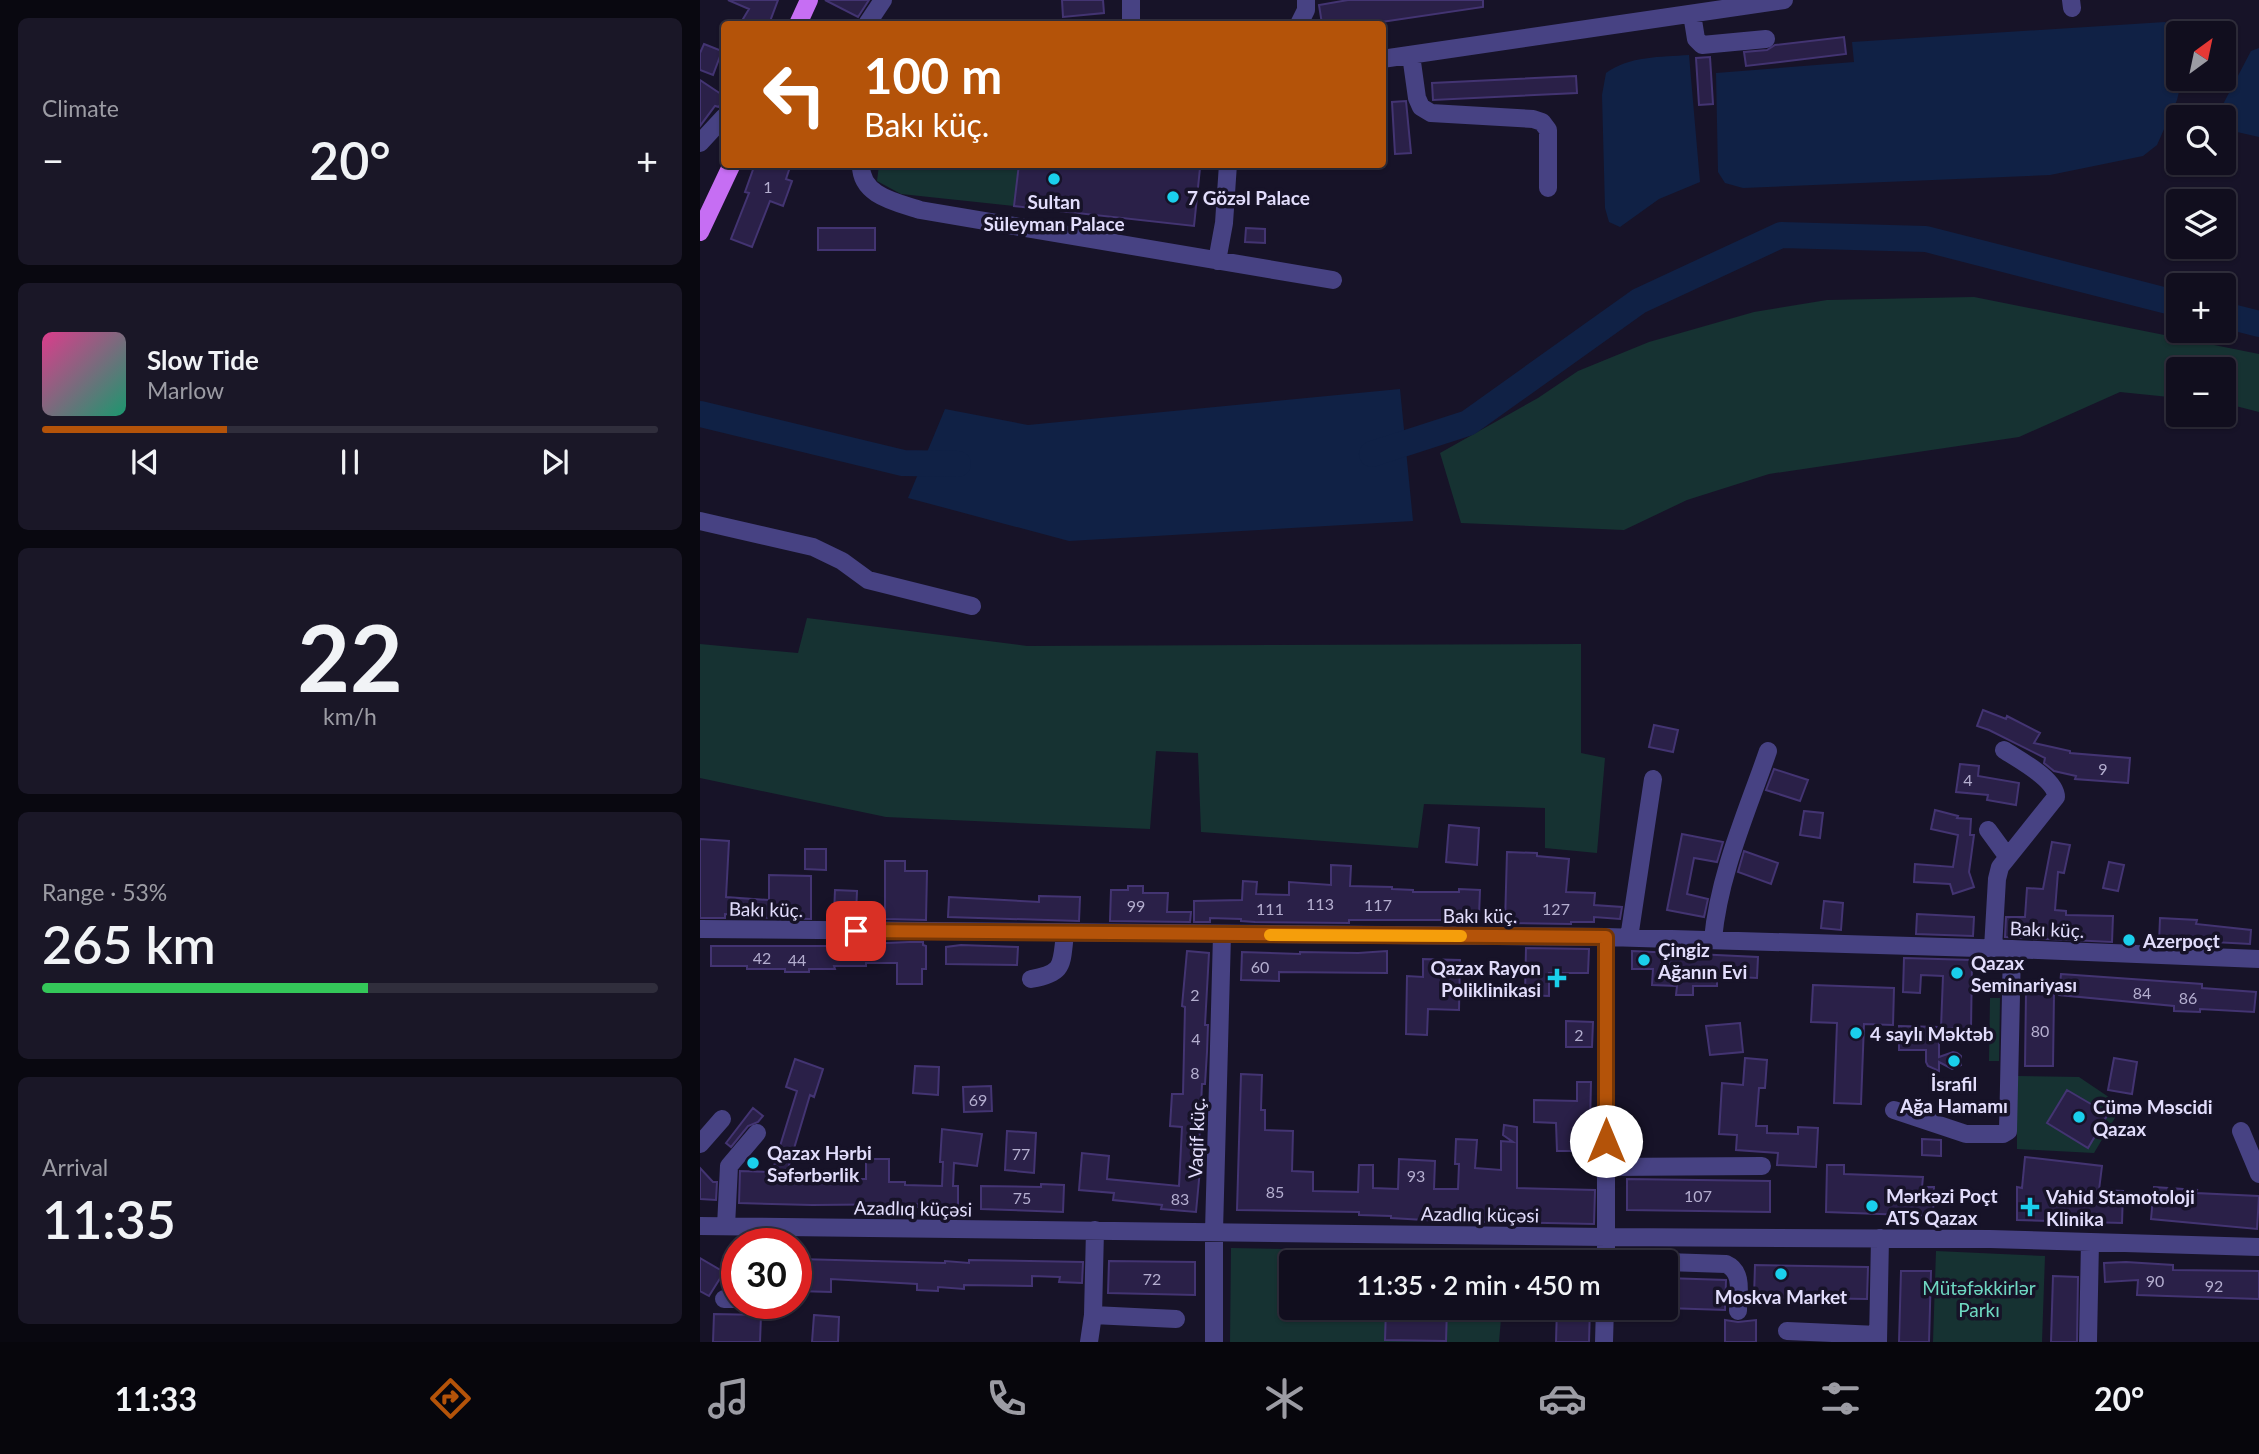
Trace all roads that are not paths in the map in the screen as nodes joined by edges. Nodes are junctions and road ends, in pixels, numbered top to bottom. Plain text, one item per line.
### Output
1 (810, 0) edge
2 (883, 0) edge
3 (1131, 0) edge
4 (1306, 0) edge
5 (1784, 0) edge
6 (1671, 8) edge
7 (1692, 14) junction
8 (800, 21) edge
9 (869, 21) edge
10 (1131, 21) edge
11 (1300, 21) edge
12 (1766, 39) dead end
13 (1411, 55) junction
14 (1386, 58) edge
15 (721, 120) edge
16 (700, 143) edge
17 (730, 168) edge
18 (860, 168) edge
19 (1228, 168) edge
20 (1548, 188) dead end
21 (700, 232) edge
22 (1217, 261) junction
23 (1333, 280) dead end
24 (700, 521) edge
25 (972, 606) dead end
26 (2004, 750) dead end
27 (1768, 751) dead end
28 (1653, 779) dead end
29 (1987, 830) dead end
30 (2007, 856) junction
31 (700, 929) edge
32 (1065, 934) junction
33 (1223, 935) junction
34 (1606, 937) junction
35 (1629, 938) junction
36 (1713, 939) junction
37 (1993, 948) junction
38 (2012, 948) junction
39 (2259, 960) edge
40 (1031, 979) dead end
41 (1894, 1110) dead end
42 (722, 1119) dead end
43 (2241, 1131) dead end
44 (757, 1133) dead end
45 (700, 1144) edge
46 (1762, 1166) dead end
47 (1606, 1167) junction
48 (2259, 1174) edge
49 (700, 1226) edge
50 (726, 1226) junction
51 (733, 1228) edge
52 (1095, 1230) junction
53 (1214, 1231) junction
54 (812, 1235) edge
55 (1606, 1237) junction
56 (1880, 1238) junction
57 (2090, 1242) junction
58 (2259, 1247) edge
59 (1606, 1250) edge
60 (1678, 1262) edge
61 (1738, 1311) dead end
62 (1093, 1315) junction
63 (1176, 1319) dead end
64 (1605, 1320) edge
65 (1787, 1331) dead end
66 (1878, 1338) edge
67 (1088, 1342) edge
68 (1214, 1342) edge
69 (1604, 1342) edge
70 (2088, 1342) edge

1 - 8 main road
2 - 9 street
3 - 10 street
4 - 11 street
5 - 7 street
6 - 7 street
6 - 13 street
7 - 12 street
13 - 14 street
13 - 20 street
15 - 16 street
17 - 21 main road
18 - 22 street
19 - 22 street
22 - 23 street
24 - 25 street
26 - 30 street
27 - 36 street
28 - 35 street
29 - 30 street
30 - 37 street
31 - 32 street, Bakı küç.
32 - 33 street, Bakı küç.
32 - 40 street
33 - 34 street, Bakı küç.
33 - 53 street, Vaqif küç.
34 - 35 street, Bakı küç.
34 - 47 street
35 - 36 street, Bakı küç.
36 - 37 street, Bakı küç.
37 - 38 street, Bakı küç.
38 - 39 street, Bakı küç.
38 - 41 street
42 - 45 street
43 - 48 street
44 - 50 street
46 - 47 street
47 - 55 street
49 - 50 street, Azadlıq küçəsi
50 - 51 street, Azadlıq küçəsi
52 - 53 street, Azadlıq küçəsi
52 - 54 street, Azadlıq küçəsi
52 - 62 street
53 - 55 street, Azadlıq küçəsi
53 - 68 street, Vaqif küç.
55 - 56 street, Azadlıq küçəsi
55 - 59 street
56 - 57 street, Azadlıq küçəsi
56 - 66 street
57 - 58 street, Azadlıq küçəsi
57 - 70 street
60 - 61 street
62 - 63 street
62 - 67 street
64 - 69 street
65 - 66 street

